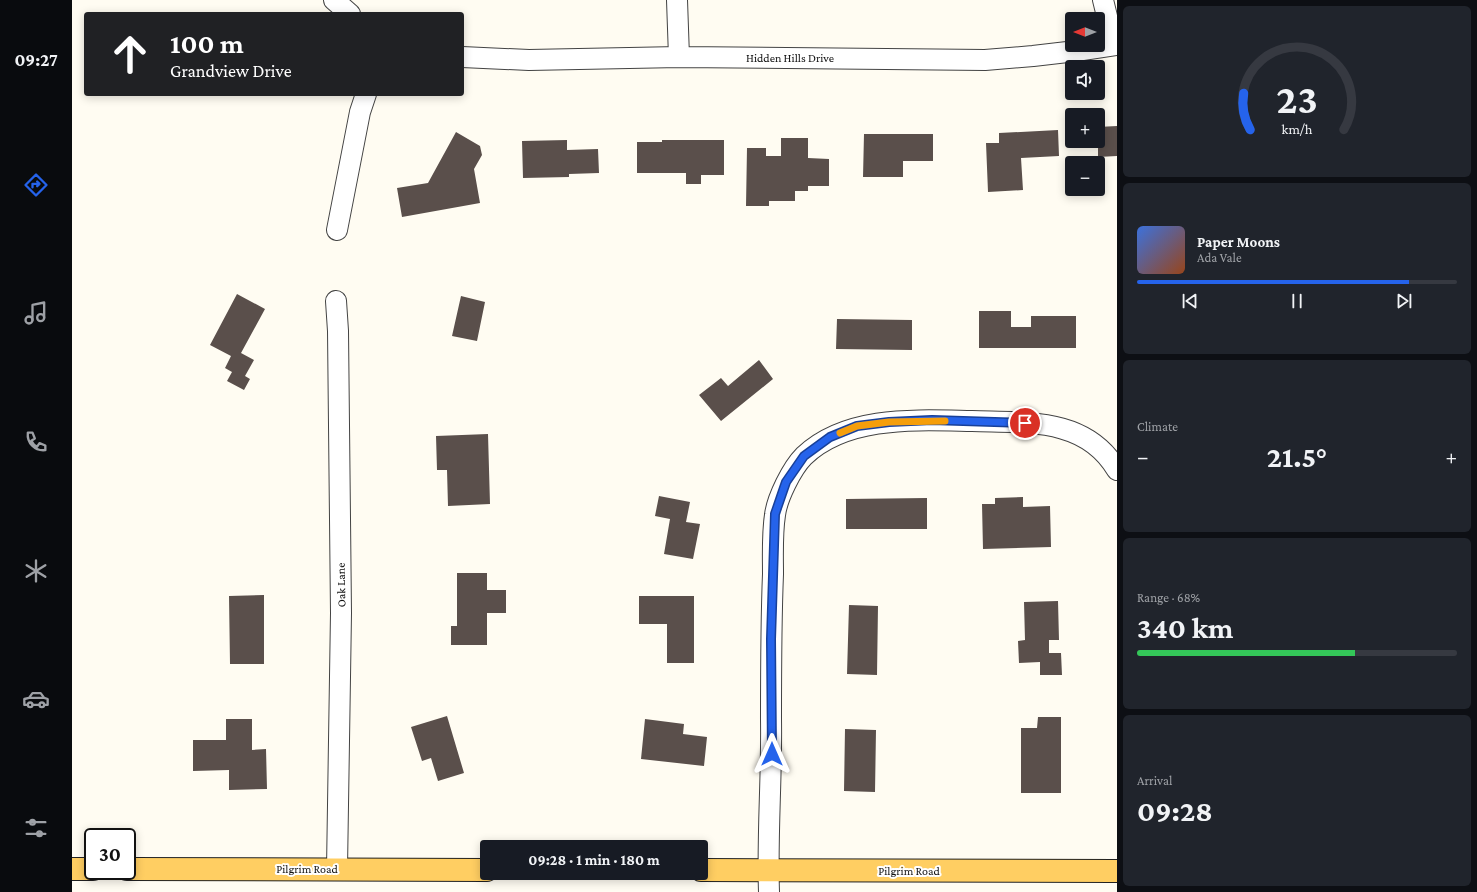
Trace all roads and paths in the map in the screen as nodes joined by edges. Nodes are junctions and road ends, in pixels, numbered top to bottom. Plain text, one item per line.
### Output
1 (334, 0) edge
2 (677, 0) edge
3 (1103, 0) edge
4 (348, 12) edge
5 (1115, 45) edge
6 (464, 57) edge
7 (679, 57) junction
8 (365, 96) edge
9 (337, 230) dead end
10 (336, 301) dead end
11 (1114, 466) edge
12 (72, 869) edge
13 (84, 869) edge
14 (136, 869) edge
15 (337, 869) junction
16 (480, 870) edge
17 (708, 870) edge
18 (768, 871) junction
19 (1117, 871) edge
20 (769, 892) edge

1 - 4 street
2 - 7 street
3 - 5 street
5 - 7 street, Hidden Hills Drive
6 - 7 street, Hidden Hills Drive
8 - 9 street
10 - 15 street, Oak Lane
11 - 18 street
12 - 13 main road
14 - 15 main road, Pilgrim Road
15 - 16 main road, Pilgrim Road
17 - 18 main road, Pilgrim Road
18 - 19 main road, Pilgrim Road
18 - 20 street

